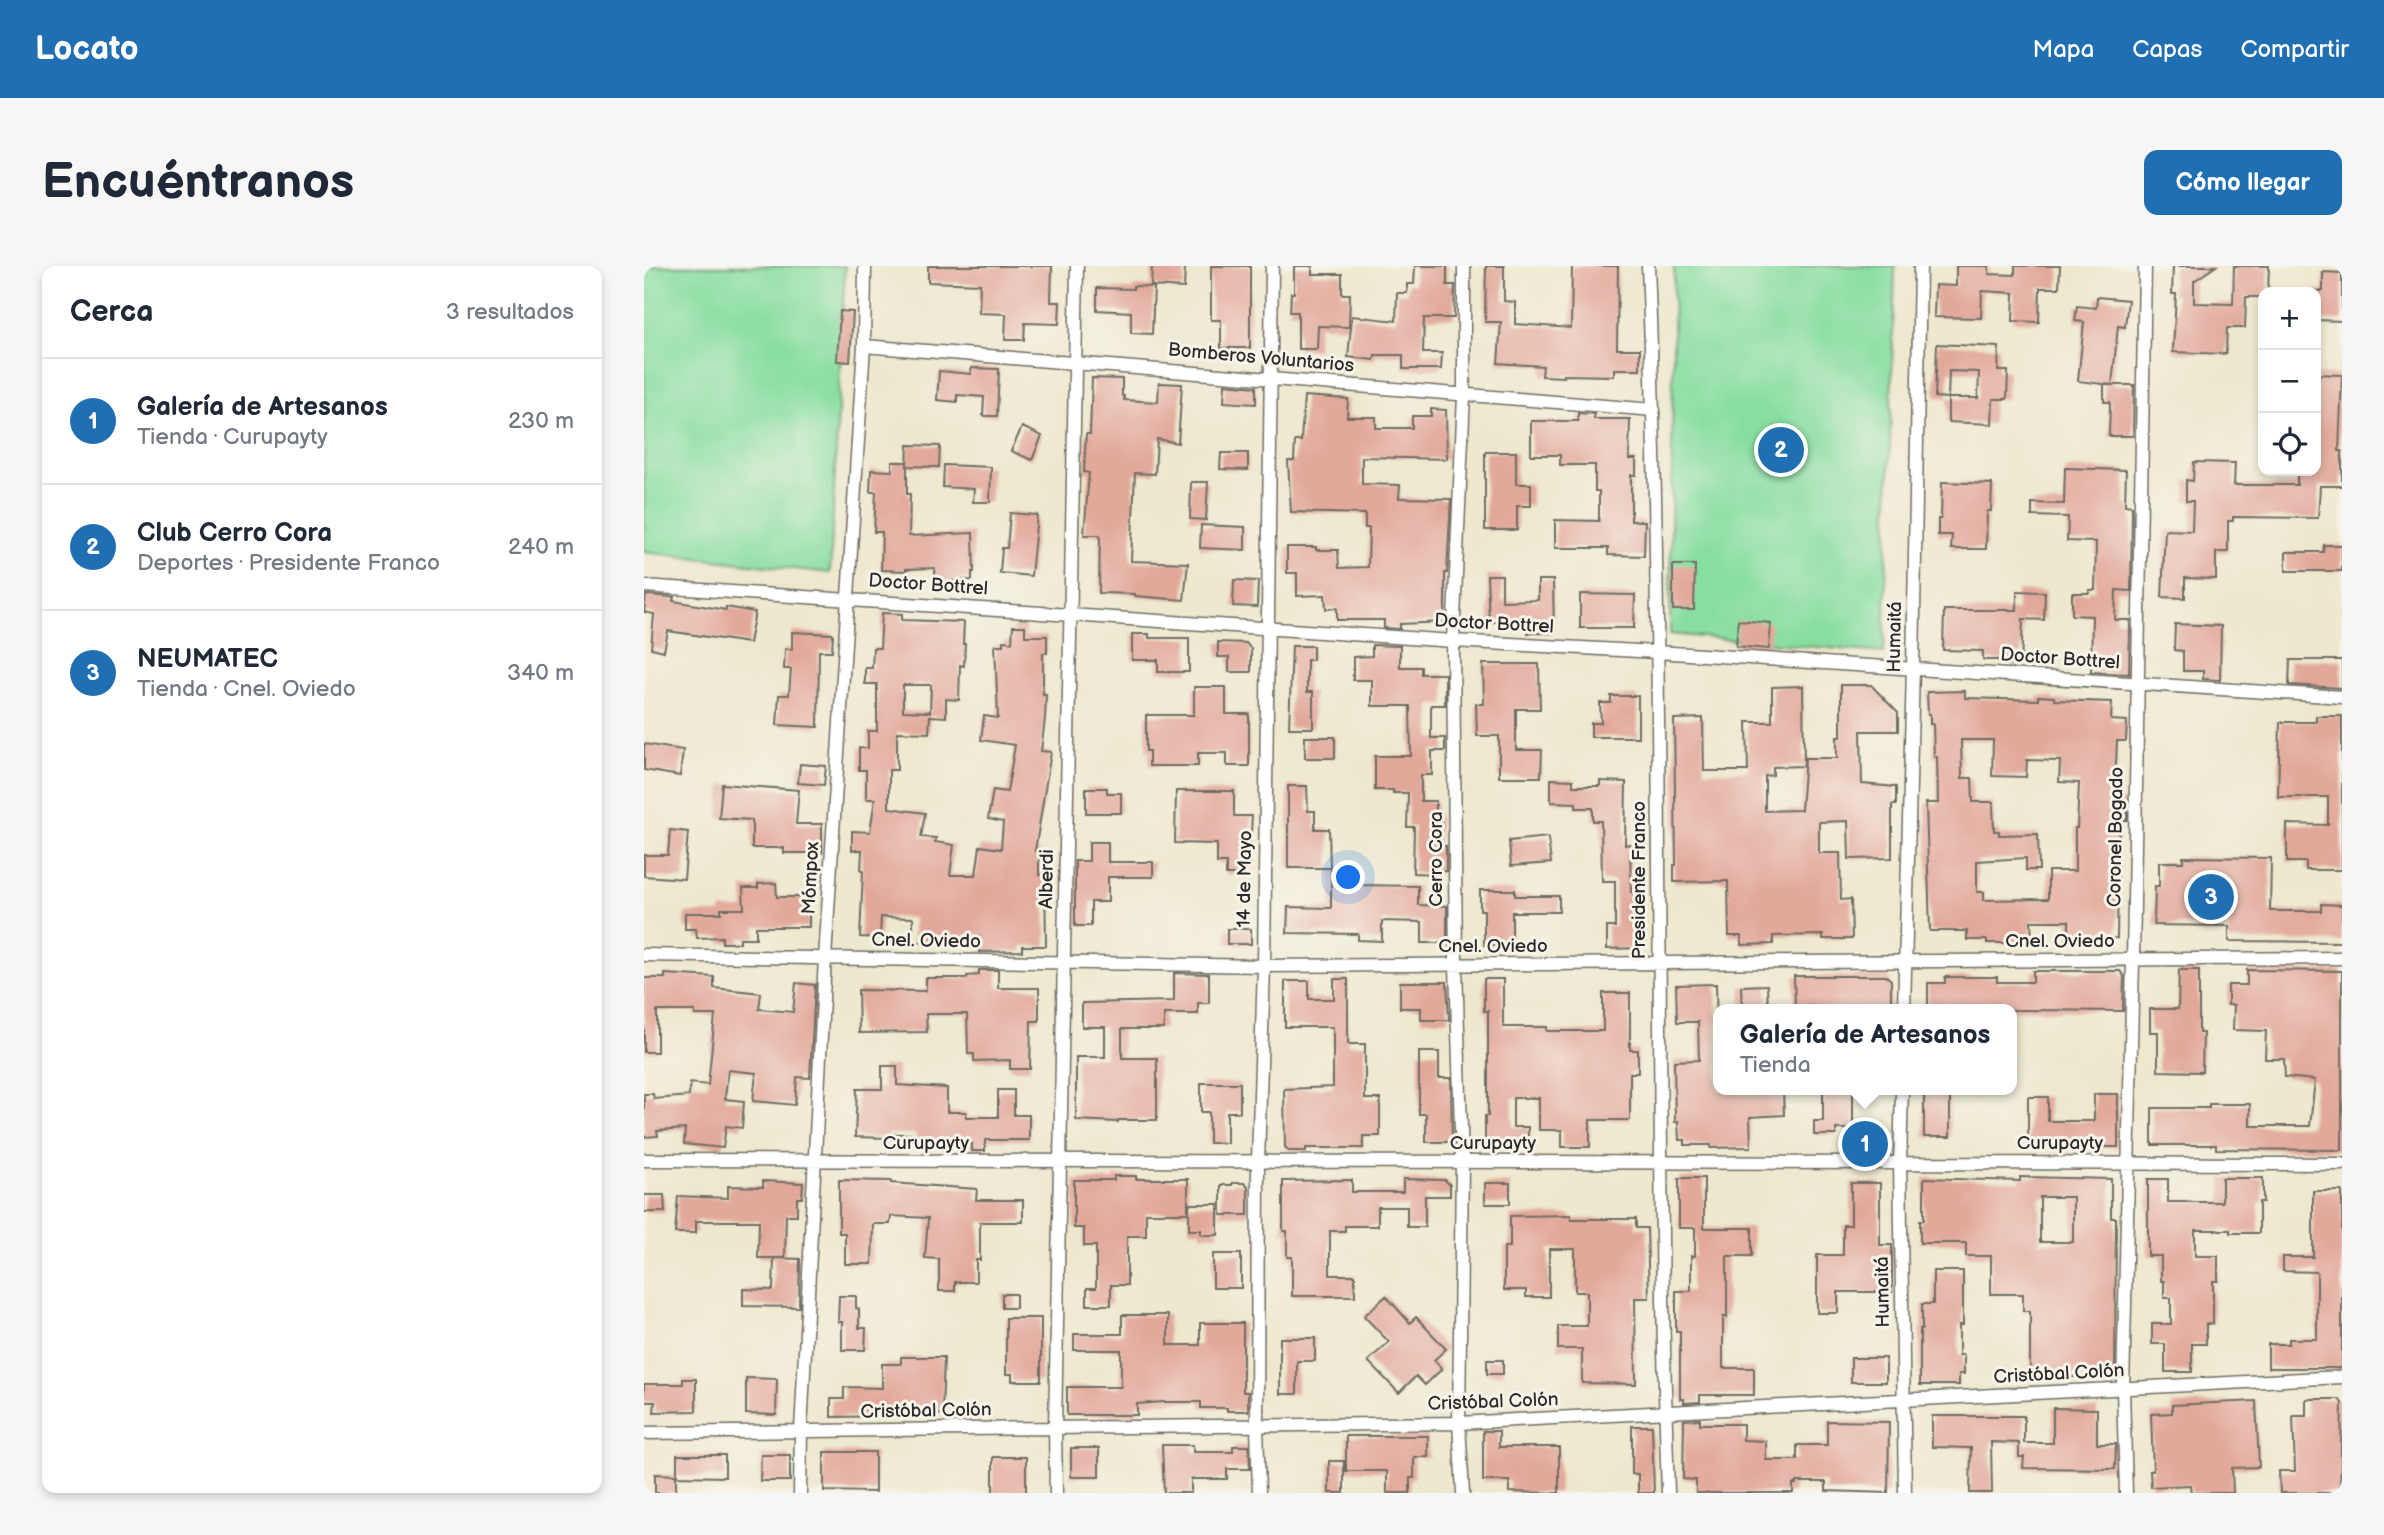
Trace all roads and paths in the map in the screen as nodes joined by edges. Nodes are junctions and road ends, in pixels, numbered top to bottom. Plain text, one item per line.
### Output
1 (865, 266) edge
2 (1077, 266) edge
3 (1272, 266) edge
4 (1464, 266) edge
5 (1648, 266) edge
6 (1920, 266) edge
7 (2145, 266) edge
8 (864, 346) junction
9 (1074, 362) junction
10 (1272, 378) junction
11 (1464, 395) junction
12 (1654, 410) junction
13 (644, 586) edge
14 (846, 599) junction
15 (1071, 614) junction
16 (1267, 627) junction
17 (1453, 641) junction
18 (1657, 652) junction
19 (1913, 669) junction
20 (2138, 684) junction
21 (2342, 697) edge
22 (644, 955) edge
23 (825, 958) junction
24 (2342, 958) edge
25 (2133, 960) junction
26 (1905, 962) junction
27 (1064, 963) junction
28 (1659, 964) junction
29 (1456, 965) junction
30 (1264, 966) junction
31 (1904, 1004) edge
32 (1902, 1095) edge
33 (644, 1160) edge
34 (1060, 1161) junction
35 (815, 1162) junction
36 (1258, 1162) junction
37 (1462, 1162) junction
38 (1659, 1162) junction
39 (1900, 1162) junction
40 (2129, 1162) junction
41 (2342, 1164) edge
42 (2342, 1377) edge
43 (2123, 1390) junction
44 (1903, 1401) junction
45 (1665, 1413) junction
46 (1459, 1423) junction
47 (1257, 1426) junction
48 (1055, 1428) junction
49 (801, 1431) junction
50 (644, 1433) edge
51 (800, 1493) edge
52 (1056, 1493) edge
53 (1259, 1493) edge
54 (1463, 1493) edge
55 (1668, 1493) edge
56 (1905, 1493) edge
57 (2126, 1493) edge

1 - 8 street, Mómpox
2 - 9 street, Alberdi
3 - 10 street, 14 de Mayo
4 - 11 street, Cerro Cora
5 - 12 street, Presidente Franco
6 - 19 street, Humaitá
7 - 20 street, Coronel Bogado
8 - 9 street, Bomberos Voluntarios
8 - 14 street, Mómpox
9 - 10 street, Bomberos Voluntarios
9 - 15 street, Alberdi
10 - 11 street, Bomberos Voluntarios
10 - 16 street, 14 de Mayo
11 - 12 street, Bomberos Voluntarios
11 - 17 street, Cerro Cora
12 - 18 street, Presidente Franco
13 - 14 street, Doctor Bottrel
14 - 15 street, Doctor Bottrel
14 - 23 street, Mómpox
15 - 16 street, Doctor Bottrel
15 - 27 street, Alberdi
16 - 17 street, Doctor Bottrel
16 - 30 street, 14 de Mayo
17 - 18 street, Doctor Bottrel
17 - 29 street, Cerro Cora
18 - 19 street, Doctor Bottrel
18 - 28 street, Presidente Franco
19 - 20 street, Doctor Bottrel
19 - 26 street, Humaitá
20 - 21 street, Doctor Bottrel
20 - 25 street, Coronel Bogado
22 - 23 street, Cnel. Oviedo
23 - 27 street, Cnel. Oviedo
23 - 35 street, Mómpox
24 - 25 street, Cnel. Oviedo
25 - 26 street, Cnel. Oviedo
25 - 40 street, Coronel Bogado
26 - 28 street, Cnel. Oviedo
26 - 31 street, Humaitá
27 - 30 street, Cnel. Oviedo
27 - 34 street, Alberdi
28 - 29 street, Cnel. Oviedo
28 - 38 street, Presidente Franco
29 - 30 street, Cnel. Oviedo
29 - 37 street, Cerro Cora
30 - 36 street, 14 de Mayo
32 - 39 street, Humaitá
33 - 35 street, Curupayty
34 - 35 street, Curupayty
34 - 36 street, Curupayty
34 - 48 street, Alberdi
35 - 49 street, Mómpox
36 - 37 street, Curupayty
36 - 47 street, 14 de Mayo
37 - 38 street, Curupayty
37 - 46 street, Cerro Cora
38 - 39 street, Curupayty
38 - 45 street, Presidente Franco
39 - 40 street, Curupayty
39 - 44 street, Humaitá
40 - 41 street, Curupayty
40 - 43 street, Coronel Bogado
42 - 43 street, Cristóbal Colón
43 - 44 street, Cristóbal Colón
43 - 57 street, Coronel Bogado
44 - 45 street, Cristóbal Colón
44 - 56 street, Humaitá
45 - 46 street, Cristóbal Colón
45 - 55 street, Presidente Franco
46 - 47 street, Cristóbal Colón
46 - 54 street, Cerro Cora
47 - 48 street, Cristóbal Colón
47 - 53 street, 14 de Mayo
48 - 49 street, Cristóbal Colón
48 - 52 street, Alberdi
49 - 50 street, Cristóbal Colón
49 - 51 street, Mómpox

